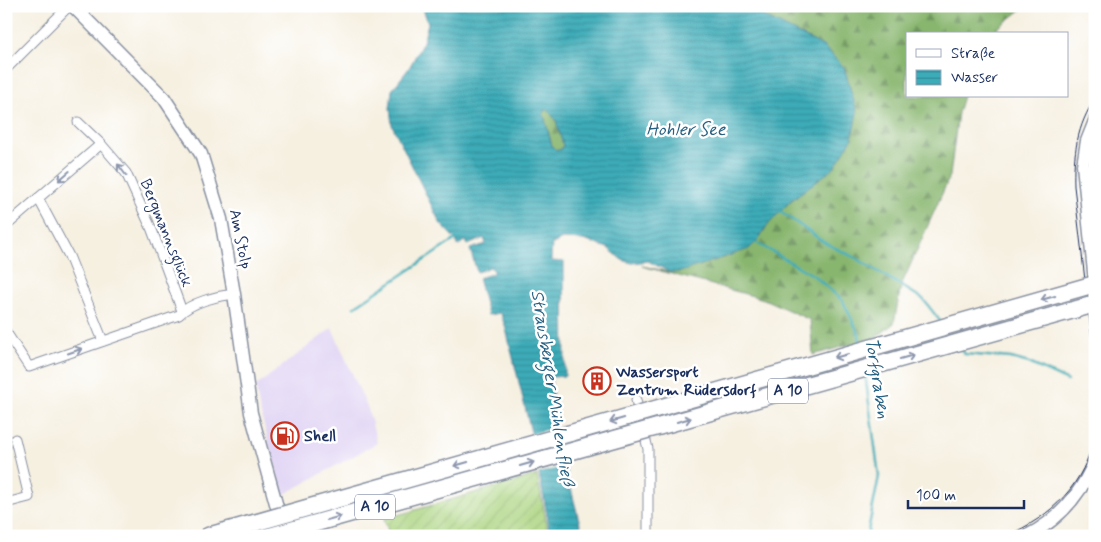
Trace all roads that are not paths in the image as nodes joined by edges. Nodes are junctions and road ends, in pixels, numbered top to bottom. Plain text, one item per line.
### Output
1 (69, 6) edge
2 (73, 6) edge
3 (7, 66) edge
4 (1095, 121) edge
5 (78, 122) dead end
6 (101, 144) junction
7 (38, 198) junction
8 (6, 226) edge
9 (1095, 283) edge
10 (234, 294) junction
11 (1095, 304) edge
12 (182, 311) junction
13 (6, 332) edge
14 (103, 341) junction
15 (636, 400) dead end
16 (15, 439) dead end
17 (1095, 461) edge
18 (6, 503) edge
19 (279, 532) edge
20 (208, 536) edge
21 (648, 536) edge
22 (1027, 536) edge

1 - 3 street
2 - 10 main road, Am Stolp
4 - 9 main road
5 - 6 street, Bergmannsglück
6 -> 7 street
12 -> 6 street, Bergmannsglück
7 - 8 street
7 - 14 street
9 -> 20 highway, A 10, bridge
10 - 12 street, Bergmannsglück
10 - 19 main road, Am Stolp
19 -> 11 highway, A 10, bridge
12 - 14 street, Bergmannsglück
13 -> 14 street, Bergmannsglück
15 - 21 street
16 - 18 street
17 - 22 main road

